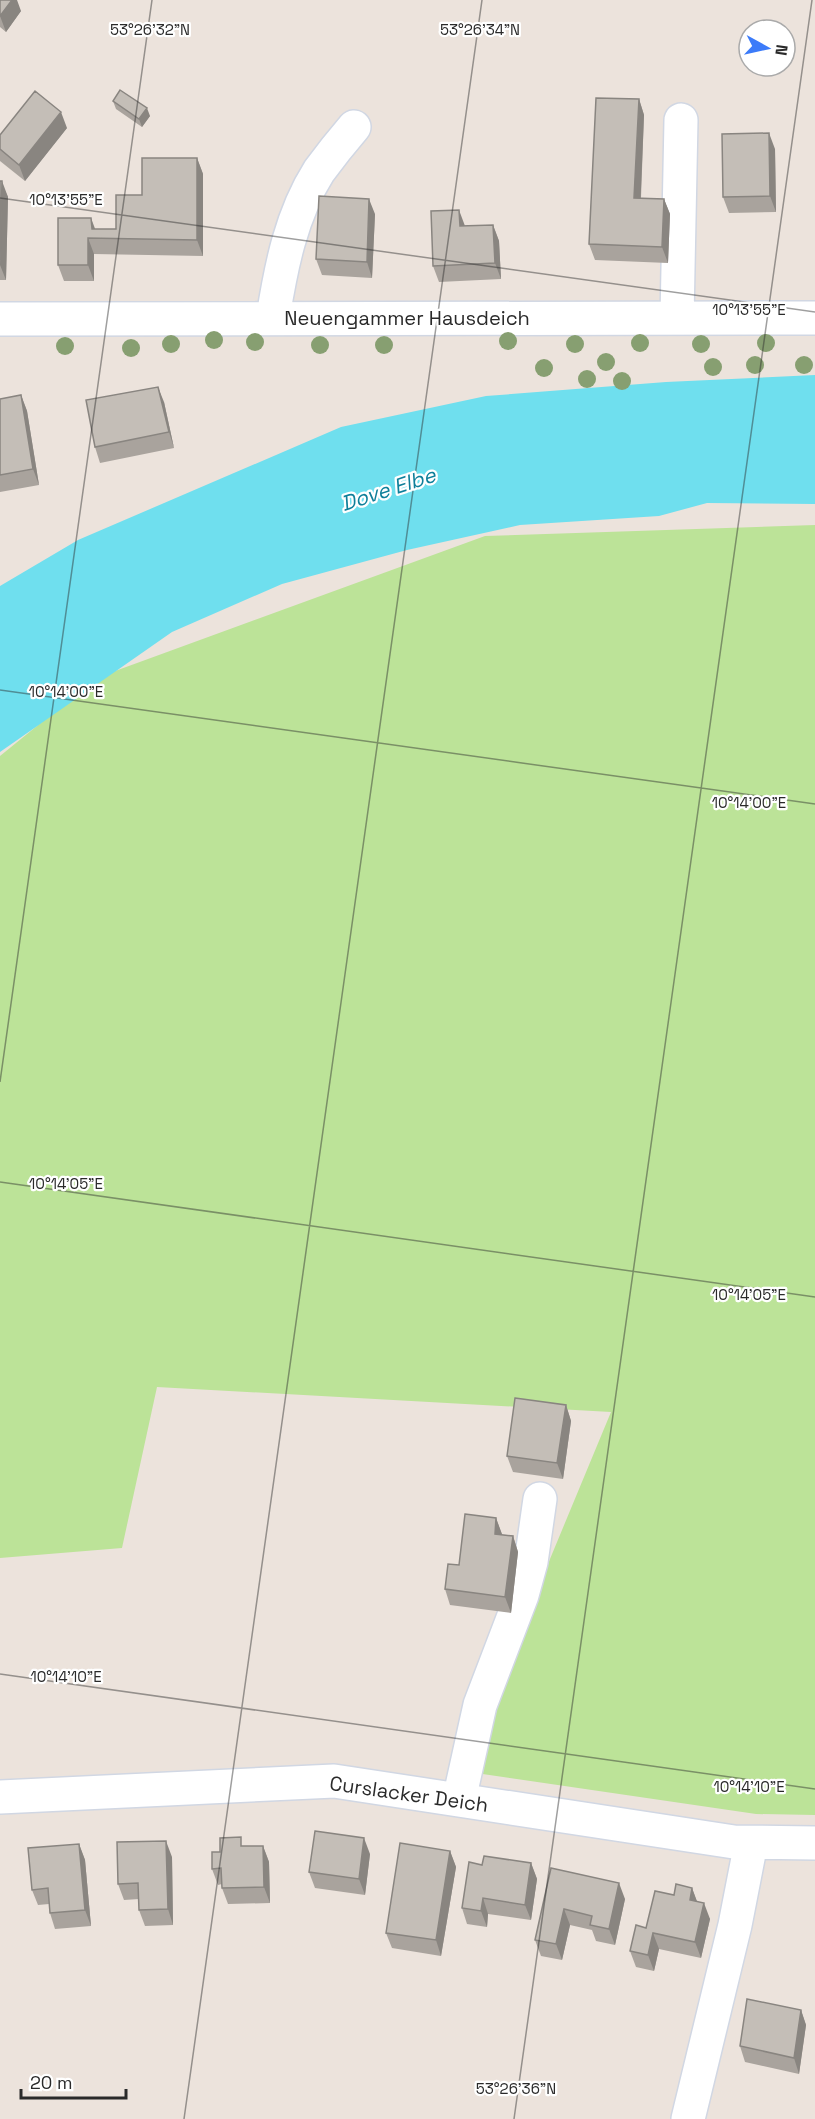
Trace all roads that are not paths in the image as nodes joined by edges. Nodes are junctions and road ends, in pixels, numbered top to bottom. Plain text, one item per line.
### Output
1 (681, 120) dead end
2 (354, 127) dead end
3 (273, 317) junction
4 (677, 318) junction
5 (815, 318) edge
6 (0, 319) edge
7 (540, 1499) dead end
8 (0, 1797) edge
9 (459, 1800) junction
10 (751, 1843) junction
11 (815, 1843) edge
12 (688, 2119) edge

1 - 4 street
2 - 3 street
3 - 4 street, Neuengammer Hausdeich
3 - 6 street, Neuengammer Hausdeich
4 - 5 street, Neuengammer Hausdeich
7 - 9 street
8 - 9 street, Curslacker Deich
9 - 10 street, Curslacker Deich
10 - 11 street, Curslacker Deich
10 - 12 street

